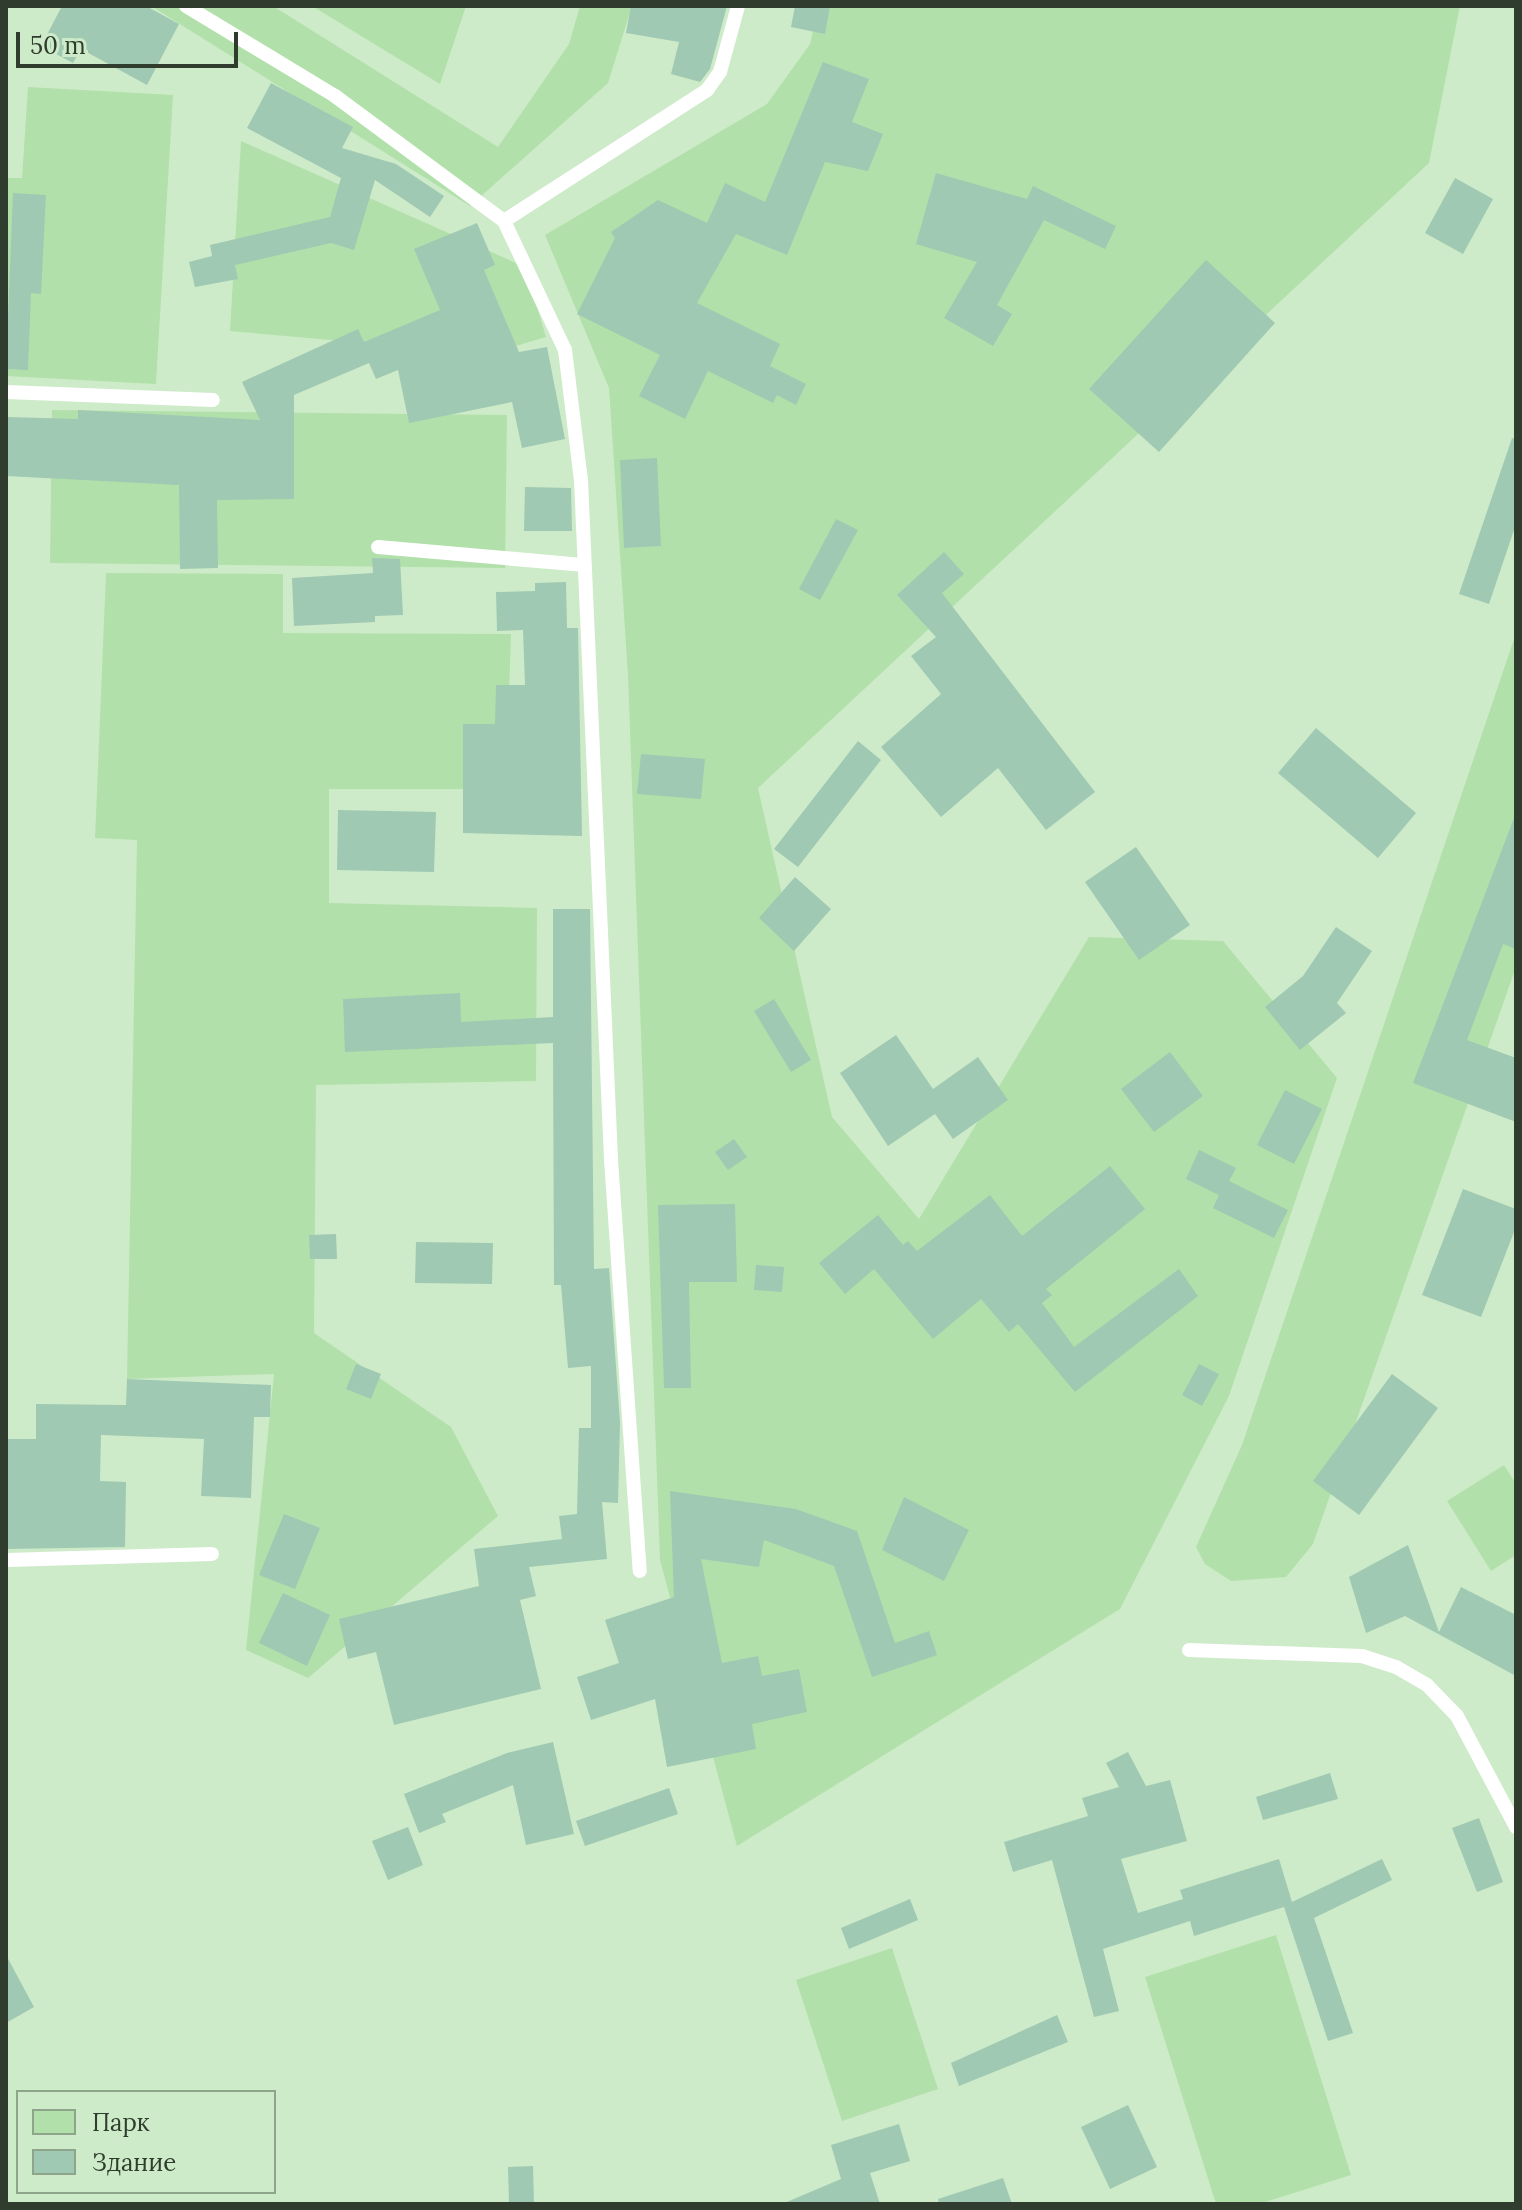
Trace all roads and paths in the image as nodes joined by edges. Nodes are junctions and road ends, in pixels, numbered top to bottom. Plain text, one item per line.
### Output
1 (186, 6) edge
2 (738, 6) edge
3 (504, 221) junction
4 (6, 392) edge
5 (213, 400) dead end
6 (378, 547) dead end
7 (582, 565) junction
8 (212, 1554) dead end
9 (6, 1560) edge
10 (640, 1571) dead end
11 (1189, 1650) dead end
12 (1516, 1827) edge

1 - 3 lane
2 - 3 lane
3 - 7 lane
4 - 5 lane
6 - 7 lane
7 - 10 lane
8 - 9 lane
11 - 12 lane

